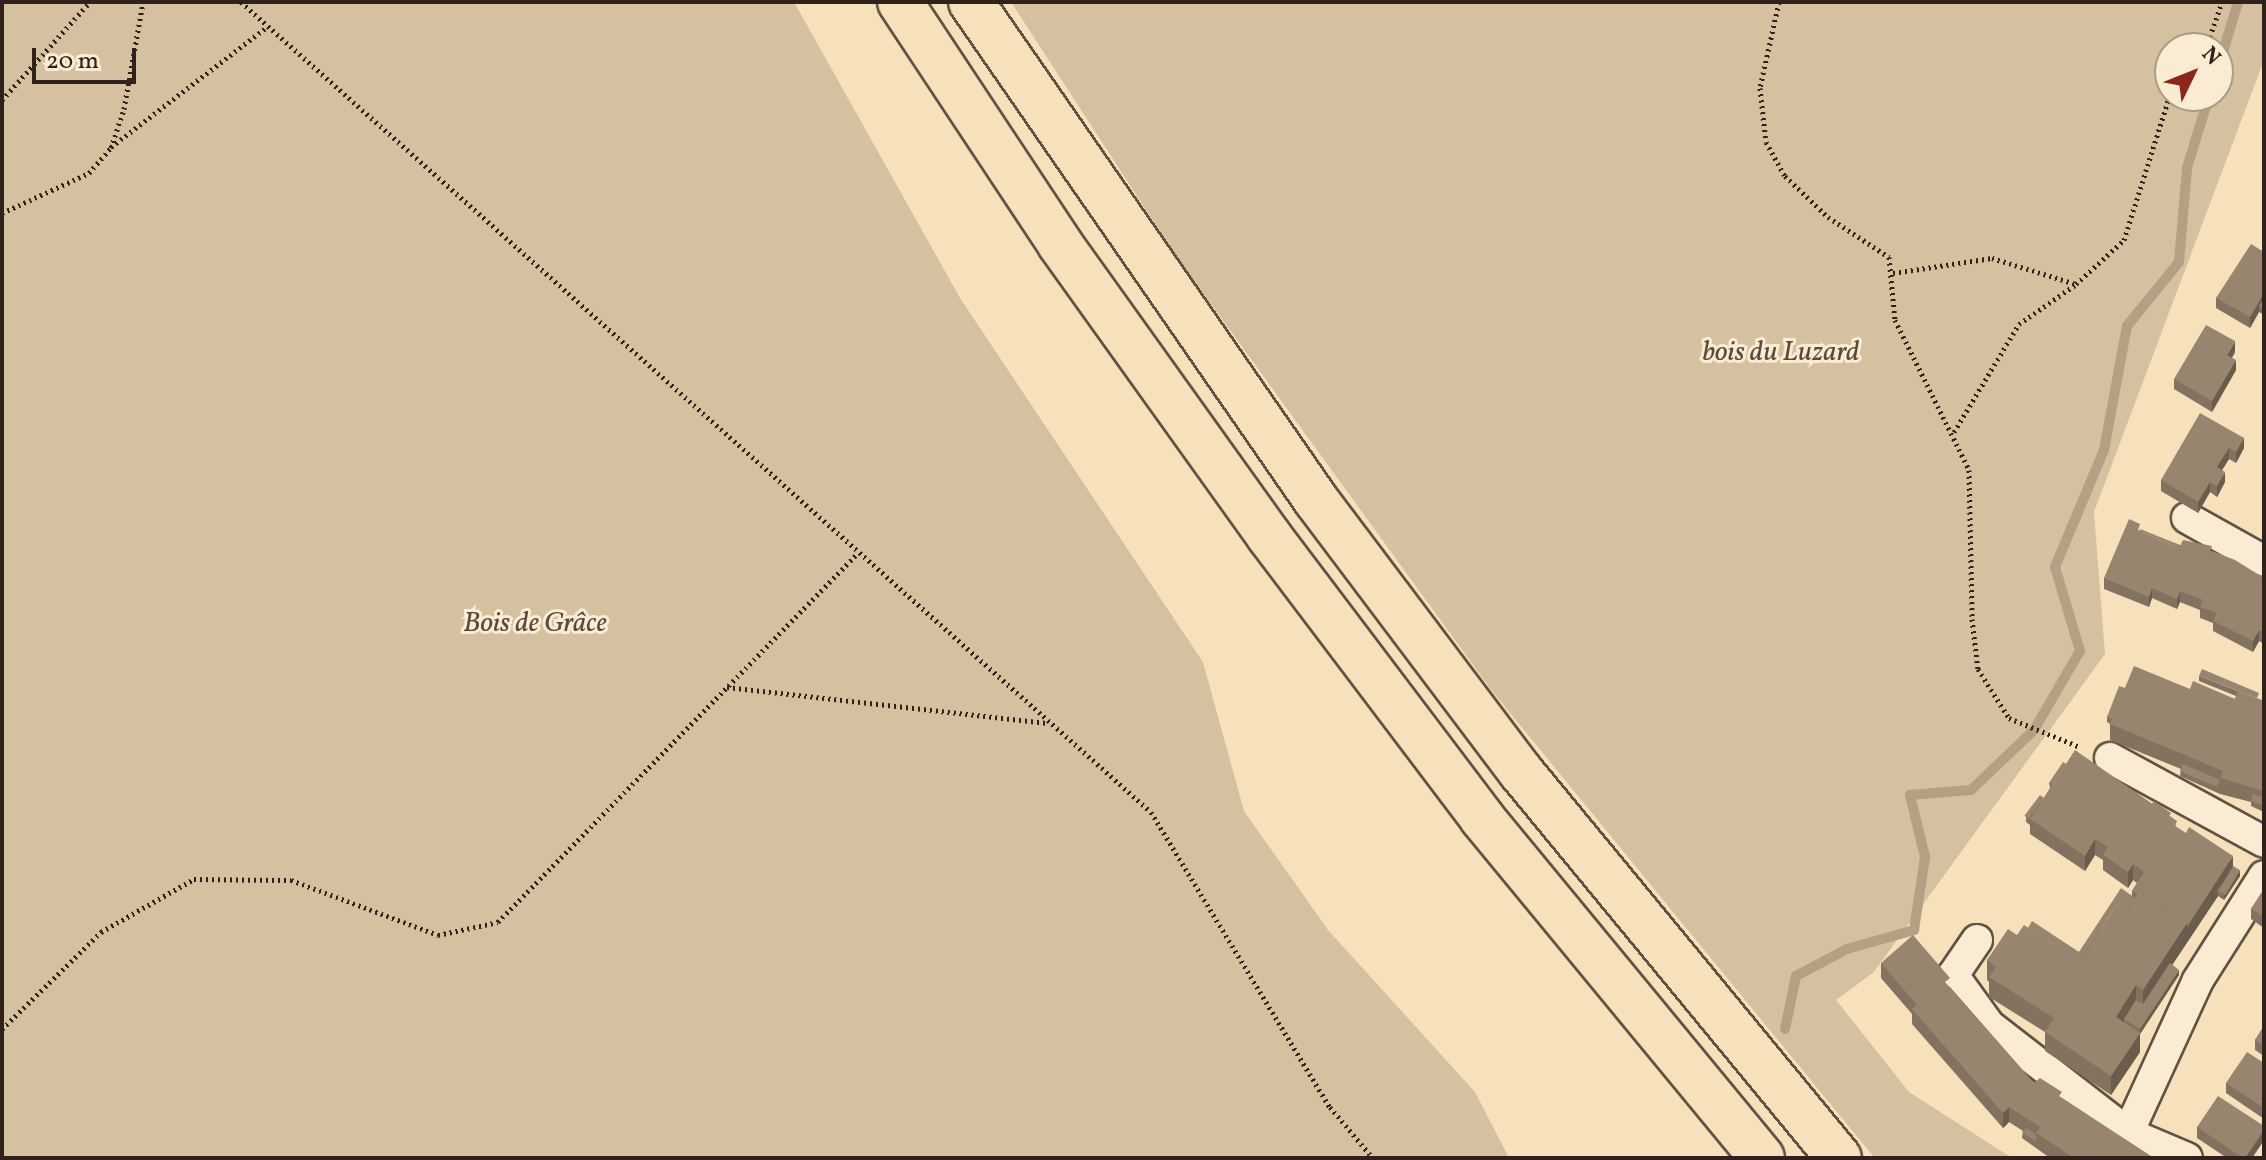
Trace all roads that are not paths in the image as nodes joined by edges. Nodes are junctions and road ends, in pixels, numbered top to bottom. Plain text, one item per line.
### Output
1 (900, 2) edge
2 (971, 2) edge
3 (2187, 518) dead end
4 (2264, 561) edge
5 (2110, 758) road end
6 (2264, 842) edge
7 (2264, 876) edge
8 (1977, 940) dead end
9 (2128, 1133) junction
10 (1762, 1158) edge
11 (1839, 1158) edge
12 (2187, 1158) edge

1 - 10 highway
2 - 11 highway
3 - 4 street
5 - 6 street
7 - 9 street
8 - 9 street
9 - 12 street

